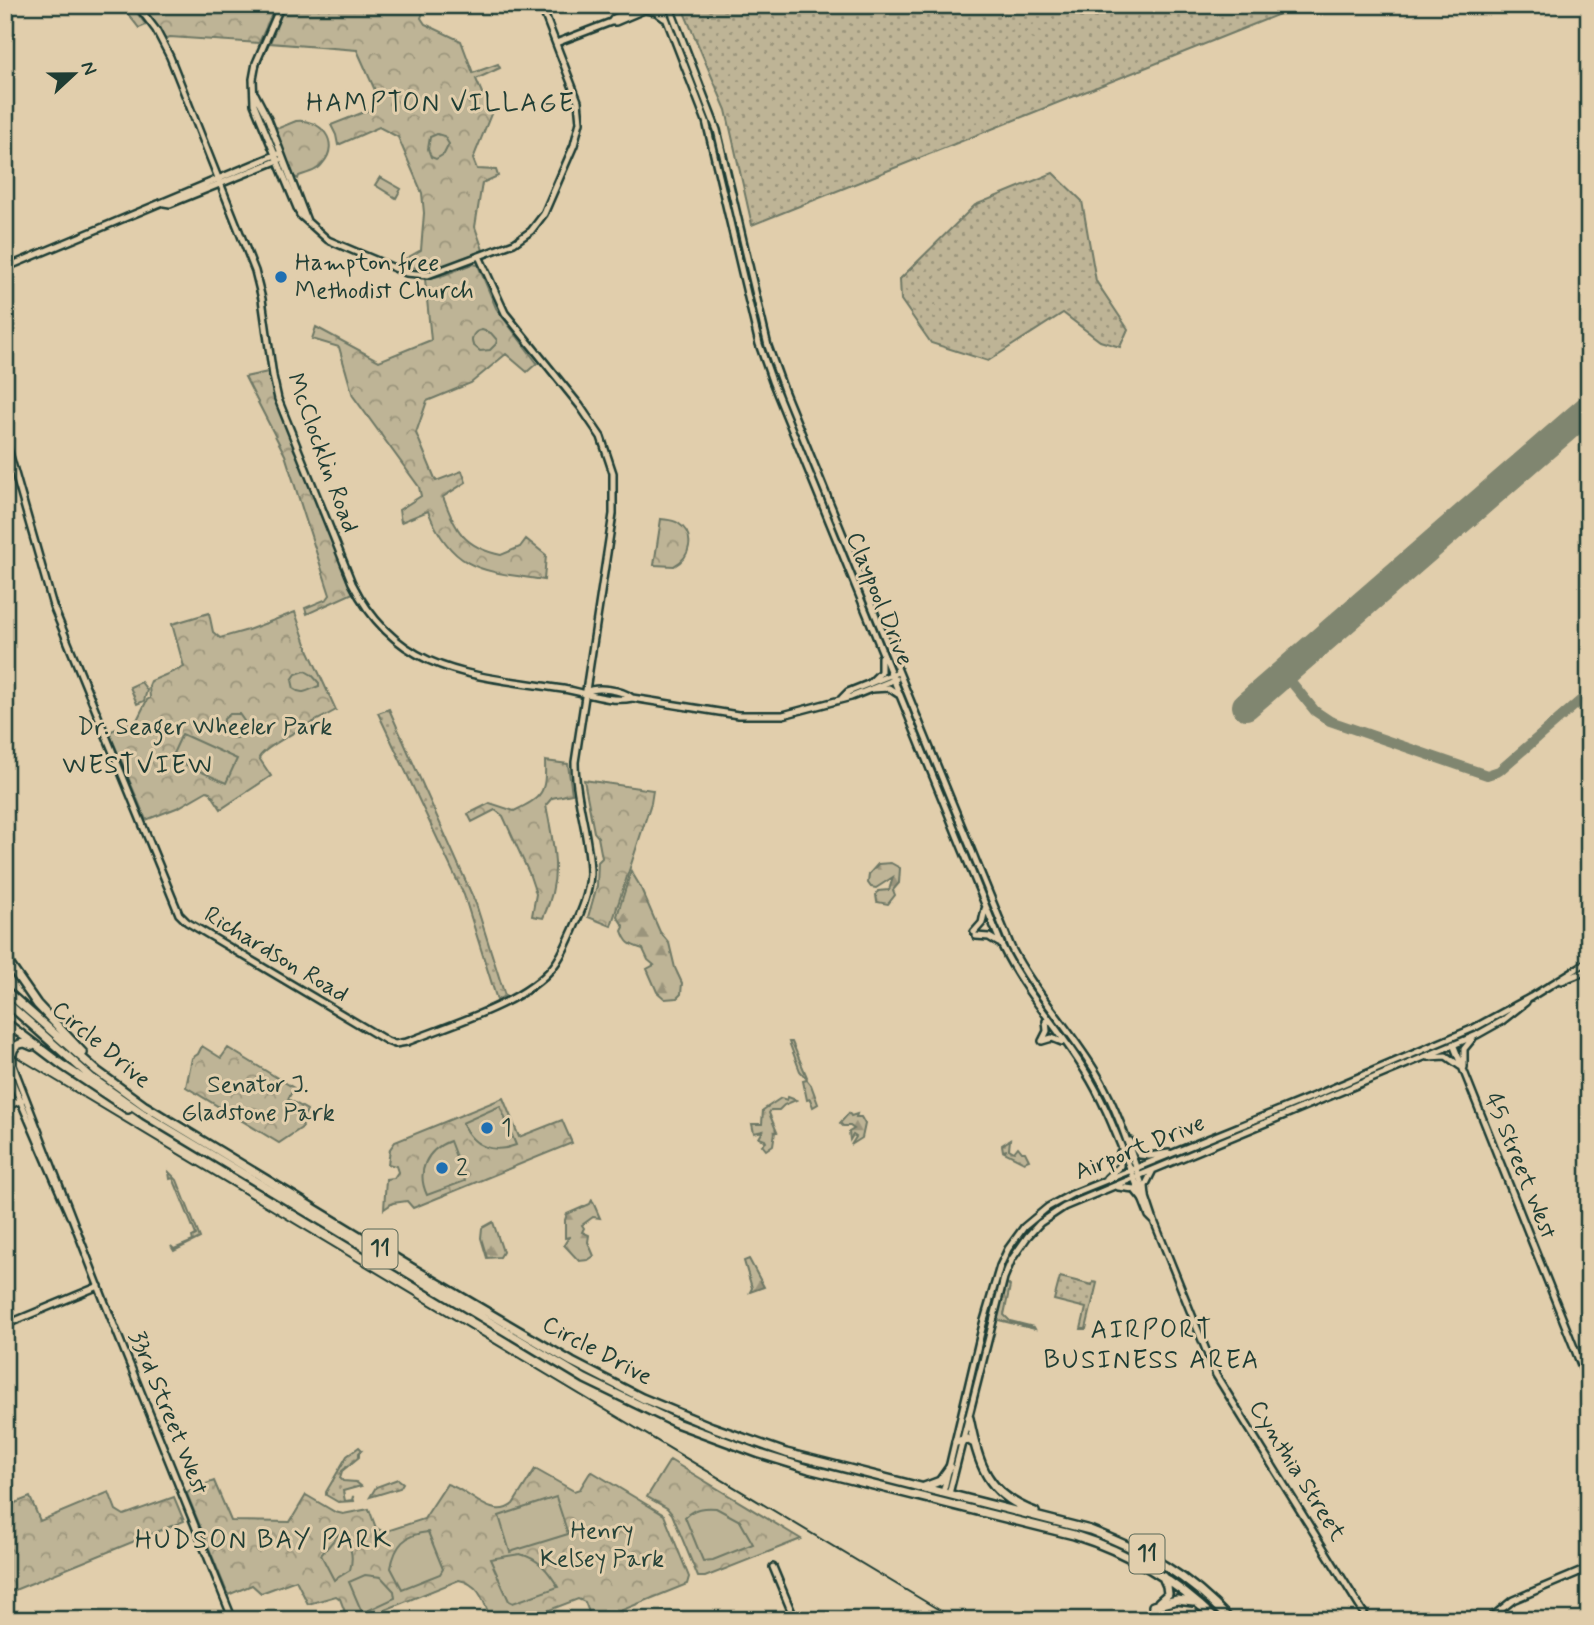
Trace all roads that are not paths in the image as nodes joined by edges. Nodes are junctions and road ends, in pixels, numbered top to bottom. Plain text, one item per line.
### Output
1 (137, 5) edge
2 (281, 5) edge
3 (541, 5) edge
4 (659, 5) edge
5 (669, 5) edge
6 (645, 8) edge
7 (667, 20) junction
8 (556, 43) junction
9 (278, 157) junction
10 (219, 181) junction
11 (479, 256) junction
12 (5, 268) edge
13 (5, 438) edge
14 (880, 647) junction
15 (899, 675) junction
16 (892, 678) junction
17 (871, 686) junction
18 (586, 692) junction
19 (901, 697) junction
20 (985, 906) junction
21 (1002, 946) junction
22 (5, 958) edge
23 (1589, 961) edge
24 (1589, 970) edge
25 (1552, 984) junction
26 (5, 990) edge
27 (1531, 997) junction
28 (5, 1001) edge
29 (1042, 1012) junction
30 (5, 1022) edge
31 (1477, 1035) junction
32 (1451, 1041) junction
33 (5, 1045) edge
34 (1067, 1045) junction
35 (1421, 1057) junction
36 (8, 1064) edge
37 (62, 1065) junction
38 (1463, 1071) junction
39 (26, 1098) junction
40 (133, 1098) junction
41 (19, 1101) junction
42 (5, 1107) edge
43 (145, 1115) junction
44 (1121, 1126) junction
45 (1115, 1134) junction
46 (1185, 1149) junction
47 (1134, 1169) junction
48 (1153, 1170) junction
49 (1136, 1177) junction
50 (1101, 1182) junction
51 (1105, 1190) junction
52 (1144, 1198) junction
53 (72, 1218) junction
54 (99, 1286) junction
55 (5, 1325) edge
56 (1589, 1385) edge
57 (969, 1418) junction
58 (959, 1441) junction
59 (975, 1445) junction
60 (950, 1467) junction
61 (915, 1486) junction
62 (906, 1493) junction
63 (946, 1494) junction
64 (989, 1514) junction
65 (1072, 1525) junction
66 (773, 1567) dead end
67 (1589, 1568) edge
68 (1162, 1576) junction
69 (1199, 1604) junction
70 (233, 1620) edge
71 (794, 1620) edge
72 (1216, 1620) edge
73 (1230, 1620) edge
74 (1368, 1620) edge
75 (1488, 1620) edge

1 - 10 main road, McClocklin Road
2 - 9 main road
3 - 8 main road
4 - 6 main road
4 - 7 main road, Claypool Drive
5 - 15 main road, Claypool Drive
6 - 7 main road
6 - 8 main road
7 - 14 main road, Claypool Drive
8 - 11 main road
9 - 10 main road
9 - 11 main road
10 - 12 main road
10 - 18 main road, McClocklin Road
11 - 18 main road
13 - 18 main road, Richardson Road
14 - 16 main road, Claypool Drive
14 - 17 main road
15 - 16 main road, McClocklin Road
15 - 44 main road, Claypool Drive
16 - 17 main road, McClocklin Road
16 - 19 main road, Claypool Drive
17 - 18 main road, McClocklin Road
17 - 19 main road
19 - 20 main road, Claypool Drive
20 - 21 main road, Claypool Drive
20 - 21 main road
21 - 29 main road, Claypool Drive
22 - 40 highway
23 - 25 main road, Airport Drive
24 - 25 main road, Airport Drive
25 - 27 main road, Airport Drive
26 - 40 highway, Circle Drive / 11
27 - 31 main road, Airport Drive
27 - 32 main road, Airport Drive
28 - 43 highway, Circle Drive / 11
29 - 34 main road, Claypool Drive
29 - 34 main road
30 - 37 highway
31 - 32 main road, Airport Drive
31 - 38 main road
32 - 35 main road, Airport Drive
32 - 38 main road, 45 Street West
32 - 46 main road, Airport Drive
33 - 36 main road, 33rd Street West
34 - 45 main road, Claypool Drive
35 - 38 main road
35 - 48 main road, Airport Drive
36 - 37 highway
36 - 39 main road, 33rd Street West
36 - 41 main road, 33rd Street West
37 - 43 highway
38 - 56 main road, 45 Street West
39 - 41 main road
39 - 53 main road, 33rd Street West
40 - 61 highway, Circle Drive / 11
41 - 42 main road
41 - 53 main road, 33rd Street West
43 - 62 highway, Circle Drive / 11
44 - 46 main road
44 - 47 main road, Claypool Drive
45 - 47 main road, Claypool Drive
45 - 50 main road
46 - 47 main road, Airport Drive
47 - 49 main road, Claypool Drive
47 - 50 main road, Airport Drive
48 - 49 main road, Airport Drive
48 - 52 main road
49 - 51 main road, Airport Drive
49 - 52 main road, Cynthia Street
50 - 58 main road, Airport Drive
51 - 52 main road
51 - 57 main road, Airport Drive
52 - 74 main road, Cynthia Street
53 - 54 main road, 33rd Street West
54 - 55 main road
54 - 70 main road, 33rd Street West
57 - 58 main road, Airport Drive
57 - 59 highway
58 - 59 highway
58 - 60 main road, Airport Drive
58 - 63 main road, Airport Drive
59 - 65 highway
60 - 61 highway
60 - 63 main road, Airport Drive
61 - 63 highway, Circle Drive / 11
62 - 63 highway
62 - 64 highway, Circle Drive / 11
63 - 64 highway
63 - 65 highway, Circle Drive / 11
64 - 68 highway, Circle Drive / 11
65 - 73 highway, Circle Drive / 11
66 - 71 main road
67 - 75 main road
68 - 69 highway, Circle Drive / 11
68 - 69 highway
69 - 72 highway, Circle Drive / 11

